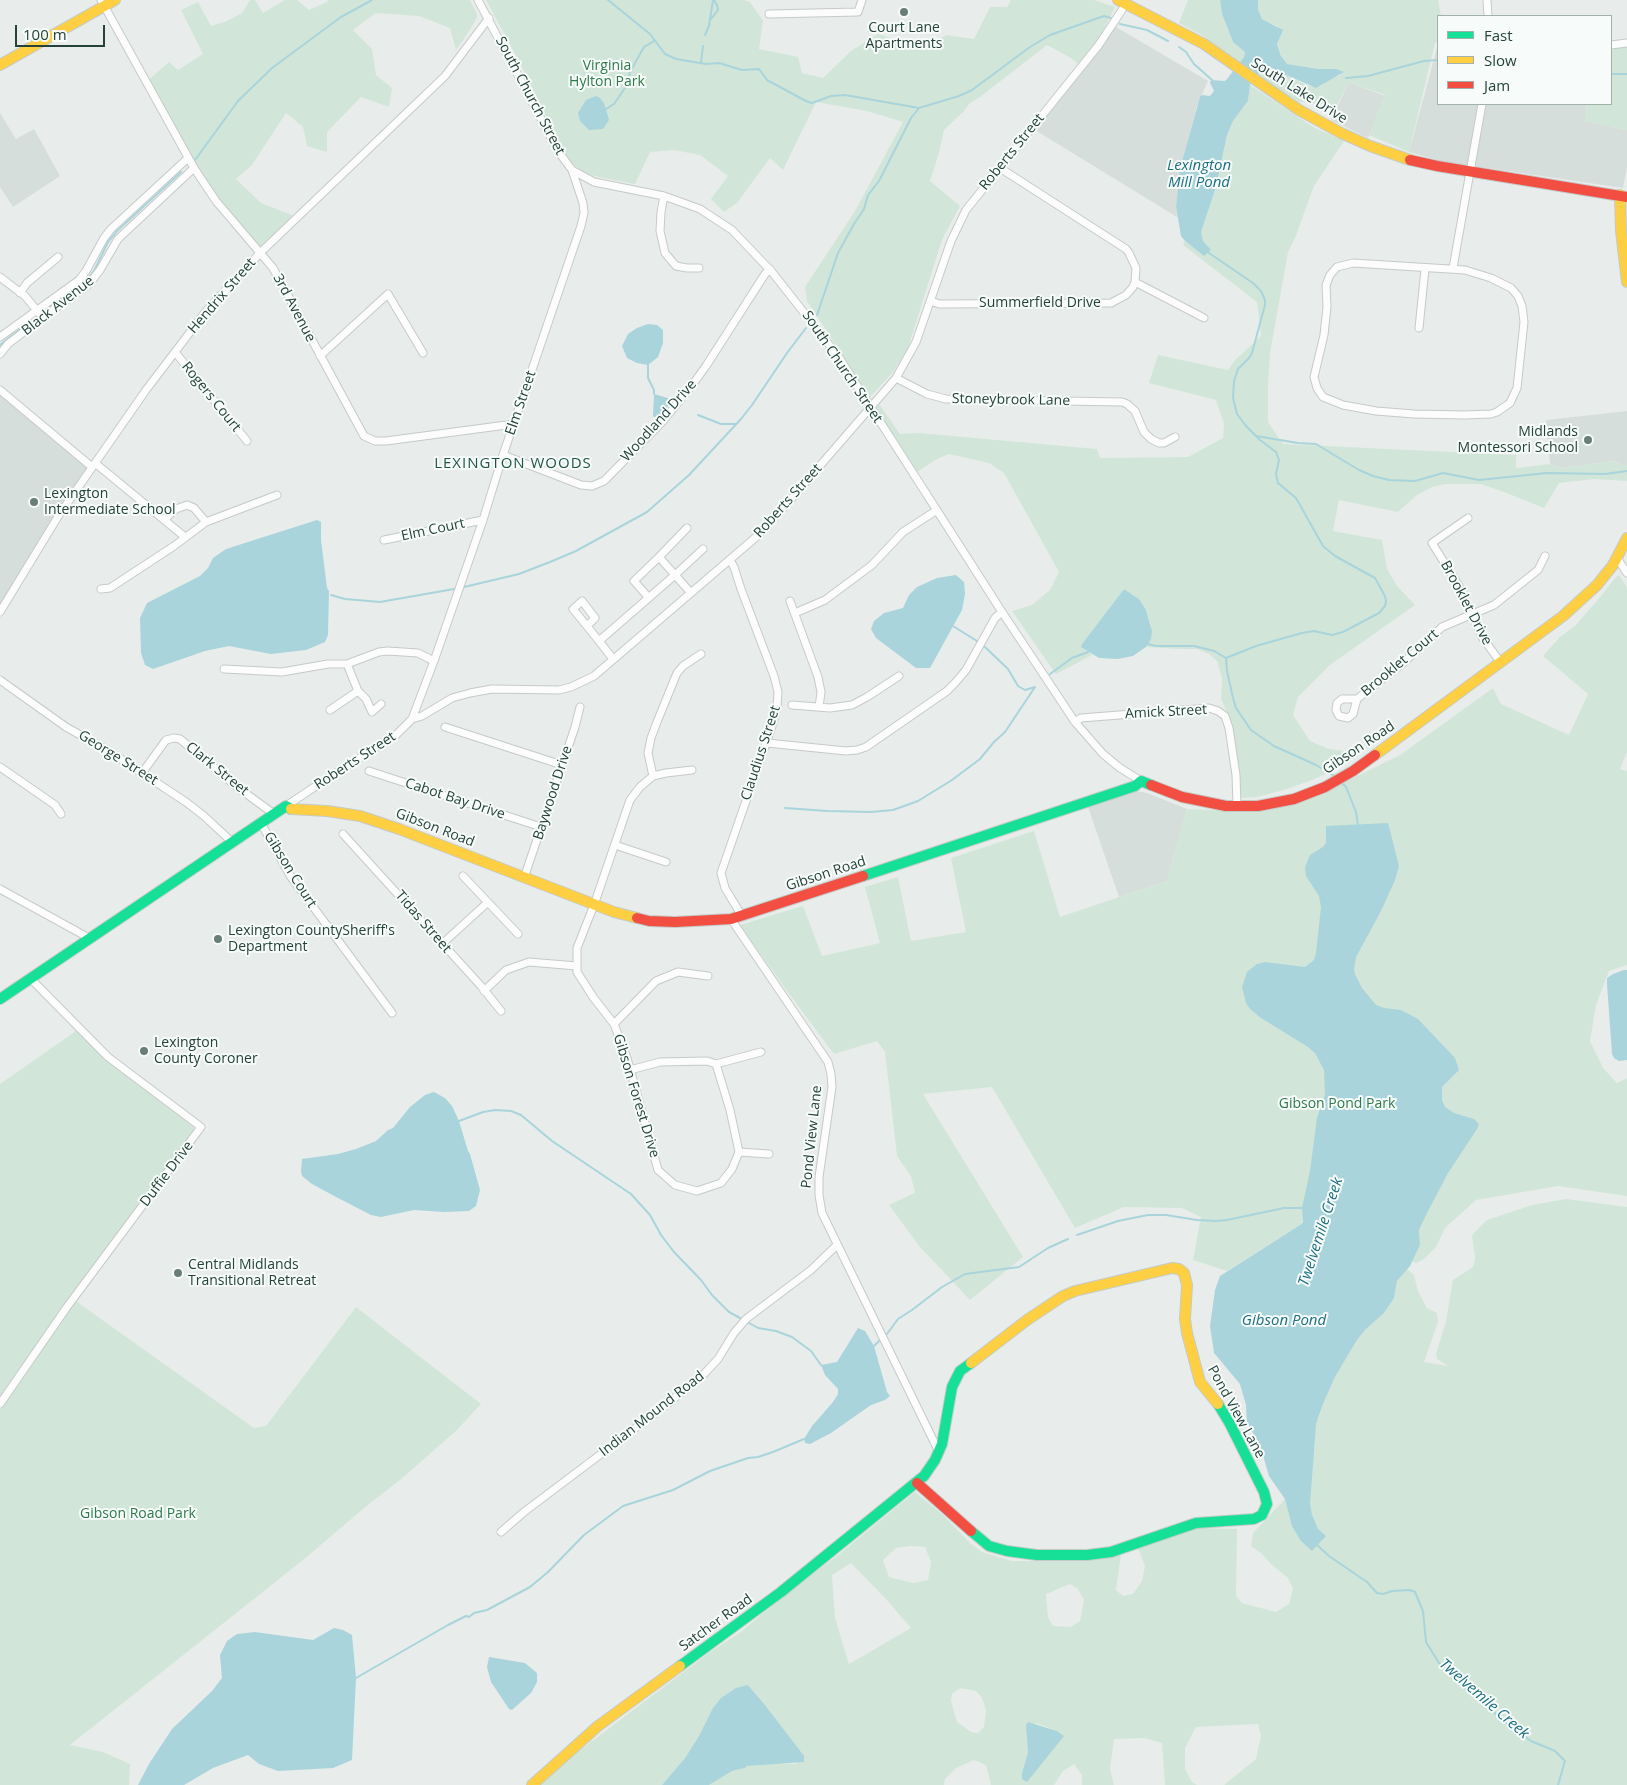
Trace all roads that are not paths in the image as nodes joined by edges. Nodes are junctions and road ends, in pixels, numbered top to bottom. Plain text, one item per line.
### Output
1 (115, 0) edge
2 (478, 0) edge
3 (862, 0) edge
4 (1487, 0) edge
5 (1121, 2) edge
6 (102, 3) edge
7 (769, 14) dead end
8 (1488, 15) edge
9 (489, 18) junction
10 (1627, 43) edge
11 (1612, 45) edge
12 (0, 65) edge
13 (1482, 105) edge
14 (188, 158) junction
15 (194, 168) junction
16 (1000, 168) junction
17 (572, 170) junction
18 (1470, 171) junction
19 (664, 196) junction
20 (1623, 196) edge
21 (260, 253) junction
22 (58, 257) dead end
23 (698, 268) dead end
24 (1452, 268) junction
25 (1425, 269) junction
26 (770, 270) junction
27 (1, 279) edge
28 (1135, 282) junction
29 (1627, 282) edge
30 (20, 293) junction
31 (930, 301) junction
32 (37, 310) junction
33 (43, 317) junction
34 (1204, 318) dead end
35 (1419, 328) dead end
36 (0, 337) edge
37 (175, 352) junction
38 (423, 352) dead end
39 (0, 354) edge
40 (320, 356) junction
41 (896, 378) junction
42 (0, 390) edge
43 (872, 408) junction
44 (514, 424) junction
45 (1175, 437) dead end
46 (247, 441) dead end
47 (503, 456) junction
48 (94, 465) junction
49 (277, 495) dead end
50 (937, 510) junction
51 (1468, 518) dead end
52 (164, 520) junction
53 (483, 520) junction
54 (206, 522) junction
55 (687, 528) dead end
56 (185, 538) junction
57 (1627, 538) edge
58 (384, 540) dead end
59 (703, 550) dead end
60 (1545, 556) dead end
61 (659, 557) junction
62 (1617, 558) junction
63 (730, 560) junction
64 (1627, 573) edge
65 (675, 575) junction
66 (101, 589) dead end
67 (691, 593) junction
68 (648, 598) junction
69 (790, 601) dead end
70 (0, 612) edge
71 (1002, 612) junction
72 (795, 613) junction
73 (1471, 615) junction
74 (587, 626) dead end
75 (599, 642) junction
76 (701, 654) dead end
77 (613, 659) junction
78 (434, 661) junction
79 (1501, 663) junction
80 (346, 664) junction
81 (224, 669) dead end
82 (899, 676) dead end
83 (0, 680) edge
84 (358, 691) junction
85 (1357, 699) dead end
86 (381, 704) dead end
87 (792, 704) dead end
88 (580, 707) dead end
89 (818, 707) junction
90 (330, 710) dead end
91 (412, 719) junction
92 (1075, 722) junction
93 (446, 726) dead end
94 (767, 744) junction
95 (562, 764) junction
96 (0, 766) edge
97 (692, 770) dead end
98 (369, 771) dead end
99 (142, 773) junction
100 (653, 776) junction
101 (1141, 781) junction
102 (286, 806) junction
103 (1237, 806) junction
104 (61, 814) dead end
105 (274, 814) junction
106 (262, 823) junction
107 (541, 828) junction
108 (343, 834) dead end
109 (232, 842) junction
110 (615, 845) junction
111 (666, 862) dead end
112 (463, 876) dead end
113 (524, 878) junction
114 (0, 889) edge
115 (487, 903) junction
116 (594, 905) junction
117 (742, 916) junction
118 (731, 919) junction
119 (518, 934) dead end
120 (89, 938) junction
121 (442, 944) junction
122 (577, 966) junction
123 (708, 976) dead end
124 (30, 978) junction
125 (484, 990) junction
126 (0, 999) edge
127 (501, 1011) dead end
128 (392, 1012) dead end
129 (614, 1024) junction
130 (761, 1052) dead end
131 (716, 1064) junction
132 (630, 1070) junction
133 (739, 1152) junction
134 (769, 1154) dead end
135 (837, 1245) junction
136 (0, 1404) edge
137 (939, 1452) junction
138 (917, 1483) junction
139 (501, 1532) dead end
140 (532, 1785) edge

1 - 6 street
2 - 9 street, South Church Street
3 - 7 street
4 - 8 street
5 - 16 street, Roberts Street
5 - 18 street, South Lake Drive
6 - 12 street
6 - 14 street, 3rd Avenue
9 - 17 street, South Church Street
9 - 21 street, Hendrix Street
10 - 11 street
13 - 18 street
14 - 15 street, 3rd Avenue
14 - 32 street, Black Avenue
15 - 21 street, 3rd Avenue
15 - 33 street, Black Avenue
16 - 28 street
16 - 31 street, Roberts Street
17 - 19 street, South Church Street
17 - 44 street, Elm Street
18 - 20 street, South Lake Drive
18 - 24 street
19 - 23 street
19 - 26 street, South Church Street
20 - 29 street
21 - 37 street, Hendrix Street
21 - 40 street, 3rd Avenue
22 - 30 street
24 - 25 street
24 - 25 street
25 - 35 street
26 - 43 street, South Church Street
26 - 47 street, Woodland Drive
27 - 30 street
28 - 31 street, Summerfield Drive
28 - 34 street
30 - 32 street
31 - 41 street, Roberts Street
32 - 33 street
32 - 36 street, Black Avenue
33 - 39 street, Black Avenue
37 - 46 street, Rogers Court
37 - 48 street, Hendrix Street
38 - 40 street
40 - 44 street, 3rd Avenue
41 - 43 street, Roberts Street
41 - 45 street, Stoneybrook Lane
42 - 48 street
43 - 50 street, South Church Street
43 - 63 street, Roberts Street
44 - 47 street, Elm Street
47 - 53 street, Elm Street
48 - 52 street
48 - 70 street, Hendrix Street
49 - 54 street
50 - 71 street, South Church Street
50 - 72 street
51 - 73 street, Brooklet Drive
52 - 54 street
52 - 56 street
53 - 58 street, Elm Court
53 - 78 street, Elm Street
54 - 56 street
55 - 61 street
56 - 66 street
57 - 62 street, Gibson Road
59 - 65 street
60 - 73 street, Brooklet Court
61 - 65 street
61 - 68 street
62 - 64 street
62 - 79 street, Gibson Road
63 - 67 street, Roberts Street
63 - 94 street, Claudius Street
65 - 67 street
65 - 68 street
67 - 77 street, Roberts Street
68 - 75 street
69 - 72 street
71 - 92 street, South Church Street
71 - 94 street
72 - 89 street
73 - 79 street, Brooklet Drive
73 - 85 street, Brooklet Court
74 - 75 street
75 - 77 street
76 - 100 street
77 - 91 street, Roberts Street
78 - 80 street
78 - 91 street, Elm Street
79 - 103 street, Gibson Road
80 - 81 street
80 - 84 street
82 - 89 street
83 - 99 street, George Street
84 - 86 street
84 - 90 street
87 - 89 street
88 - 95 street, Baywood Drive
91 - 102 street, Roberts Street
92 - 101 street, South Church Street
92 - 103 street, Amick Street
93 - 95 street
94 - 117 street, Claudius Street
95 - 107 street, Baywood Drive
96 - 104 street
97 - 100 street
98 - 107 street, Cabot Bay Drive
99 - 105 street, Clark Street
99 - 109 street, George Street
100 - 110 street
101 - 103 street, Gibson Road
101 - 117 street, Gibson Road
102 - 105 street
102 - 113 street, Gibson Road
105 - 106 street
106 - 109 street
106 - 128 street, Gibson Court
107 - 113 street, Baywood Drive
108 - 121 street, Tidas Street
109 - 120 street
110 - 111 street
110 - 116 street
112 - 115 street
113 - 116 street, Gibson Road
114 - 120 street
115 - 119 street
115 - 121 street
116 - 118 street, Gibson Road
116 - 122 street
117 - 118 street, Gibson Road
118 - 135 street, Pond View Lane
120 - 124 street
121 - 125 street, Tidas Street
122 - 125 street
122 - 129 street, Gibson Forest Drive
123 - 129 street
124 - 126 street
124 - 136 street, Duffie Drive
125 - 127 street, Tidas Street
129 - 132 street, Gibson Forest Drive
130 - 131 street
131 - 132 street
131 - 133 street
132 - 133 street, Gibson Forest Drive
133 - 134 street
135 - 137 street, Pond View Lane
135 - 139 street, Indian Mound Road
137 - 138 street, Pond View Lane
137 - 138 street, Pond View Lane
138 - 140 street, Satcher Road

